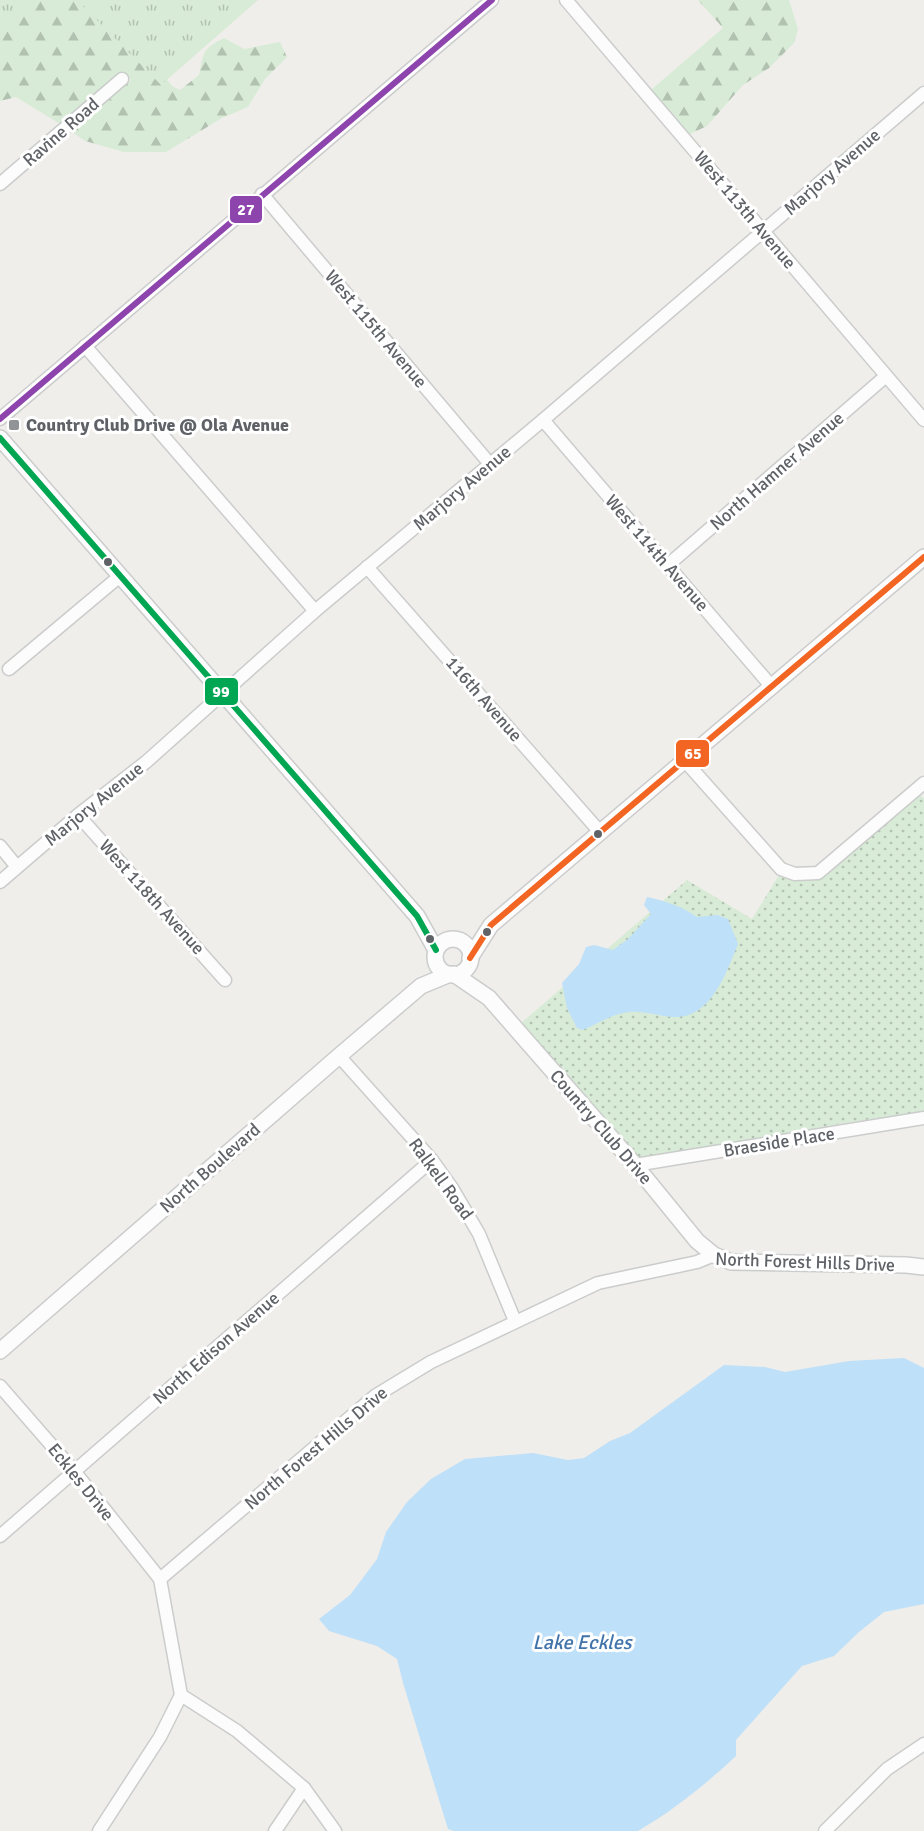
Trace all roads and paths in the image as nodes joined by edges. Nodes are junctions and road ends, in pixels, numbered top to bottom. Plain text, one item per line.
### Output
1 (492, 0) edge
2 (566, 0) edge
3 (122, 79) dead end
4 (924, 93) edge
5 (0, 184) edge
6 (262, 194) junction
7 (763, 231) junction
8 (86, 346) junction
9 (886, 376) junction
10 (0, 419) edge
11 (543, 420) junction
12 (924, 420) edge
13 (0, 438) edge
14 (490, 464) junction
15 (922, 564) edge
16 (668, 565) junction
17 (367, 567) junction
18 (120, 576) junction
19 (315, 611) junction
20 (9, 669) dead end
21 (772, 687) junction
22 (222, 693) junction
23 (685, 760) junction
24 (924, 783) edge
25 (78, 815) junction
26 (600, 832) junction
27 (0, 846) edge
28 (17, 867) junction
29 (0, 882) edge
30 (417, 916) junction
31 (492, 925) junction
32 (453, 939) junction
33 (436, 954) junction
34 (470, 960) junction
35 (452, 974) junction
36 (225, 980) dead end
37 (421, 986) junction
38 (489, 998) junction
39 (339, 1056) junction
40 (924, 1118) edge
41 (432, 1160) junction
42 (635, 1165) junction
43 (714, 1255) junction
44 (924, 1267) edge
45 (515, 1321) junction
46 (0, 1351) edge
47 (0, 1386) edge
48 (74, 1471) junction
49 (0, 1536) edge
50 (160, 1579) junction
51 (180, 1695) junction
52 (924, 1744) edge
53 (304, 1788) junction
54 (99, 1831) edge
55 (275, 1831) edge
56 (335, 1831) edge
57 (825, 1831) edge

1 - 6 street
2 - 7 street, West 113th Avenue
3 - 5 street, Ravine Road
4 - 7 street, Marjory Avenue
6 - 8 street
6 - 14 street, West 115th Avenue
7 - 9 street, West 113th Avenue
7 - 11 street, Marjory Avenue
8 - 10 street
8 - 19 street
9 - 12 street, West 113th Avenue
9 - 16 street, North Hamner Avenue
11 - 14 street, Marjory Avenue
11 - 16 street, West 114th Avenue
13 - 18 street
14 - 17 street, Marjory Avenue
15 - 21 street
16 - 21 street, West 114th Avenue
17 - 19 street, Marjory Avenue
17 - 26 street, 116th Avenue
18 - 20 street
18 - 22 street
19 - 22 street, Marjory Avenue
21 - 23 street
22 - 25 street, Marjory Avenue
22 - 30 street
23 - 24 street
23 - 26 street
25 - 28 street, Marjory Avenue
25 - 36 street, West 118th Avenue
26 - 31 street
27 - 28 street
28 - 29 street, Marjory Avenue
30 - 32 street
30 - 33 street
31 - 32 street
31 - 34 street
32 - 33 street
32 - 34 street
33 - 35 street
33 - 37 street, North Boulevard
34 - 35 street
34 - 38 street, Country Club Drive
35 - 37 street, North Boulevard
35 - 38 street, Country Club Drive
37 - 39 street, North Boulevard
38 - 42 street, Country Club Drive
39 - 41 street, Ralkell Road
39 - 46 street, North Boulevard
40 - 42 street, Braeside Place
41 - 45 street, Ralkell Road
41 - 48 street, North Edison Avenue
42 - 43 street, Country Club Drive
43 - 44 street, North Forest Hills Drive
43 - 45 street, North Forest Hills Drive
45 - 50 street, North Forest Hills Drive
47 - 48 street, Eckles Drive
48 - 49 street, North Edison Avenue
48 - 50 street, Eckles Drive
50 - 51 street
51 - 53 street
51 - 54 street
52 - 57 street
53 - 55 street
53 - 56 street

